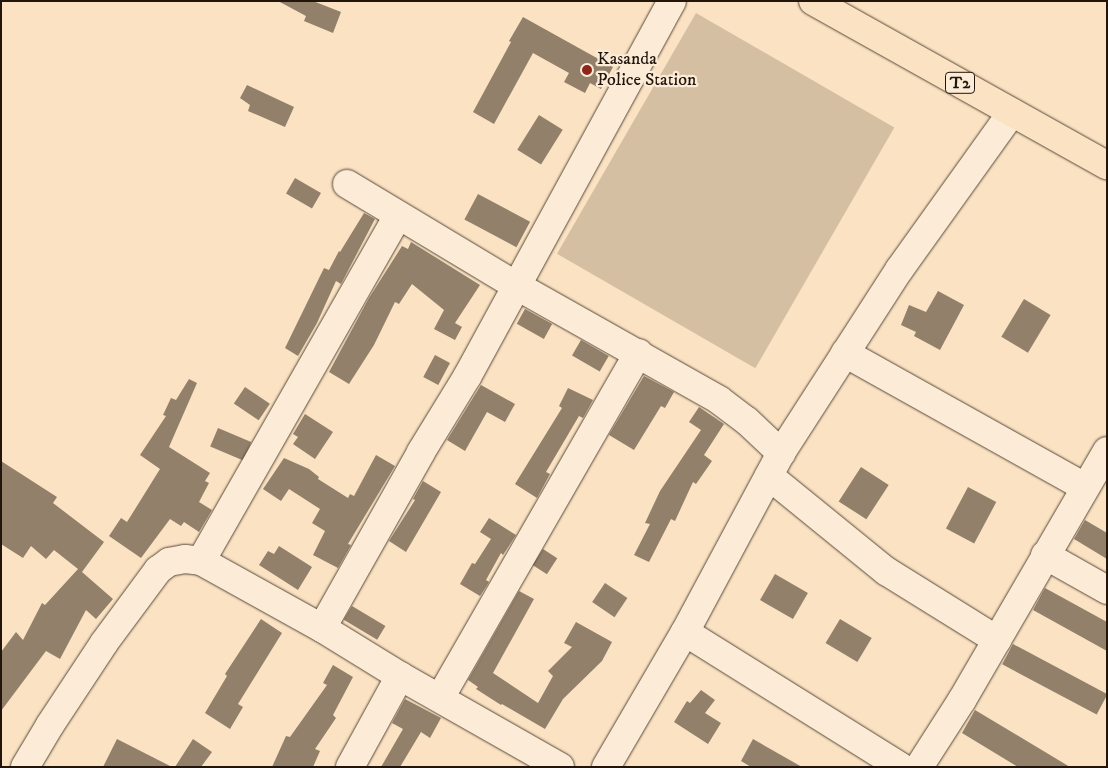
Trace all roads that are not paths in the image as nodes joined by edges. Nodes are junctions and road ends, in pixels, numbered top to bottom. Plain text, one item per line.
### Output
1 (672, 1) edge
2 (813, 1) edge
3 (1012, 112) junction
4 (1107, 165) edge
5 (347, 184) dead end
6 (398, 216) junction
7 (517, 286) junction
8 (638, 353) junction
9 (845, 353) junction
10 (1107, 451) edge
11 (775, 464) junction
12 (1085, 487) junction
13 (1045, 555) junction
14 (201, 560) junction
15 (1107, 590) edge
16 (322, 628) junction
17 (685, 632) junction
18 (997, 640) junction
19 (400, 676) junction
20 (440, 698) junction
21 (25, 767) edge
22 (350, 767) edge
23 (560, 767) edge
24 (606, 767) edge
25 (901, 767) edge
26 (919, 767) edge

1 - 7 street
2 - 3 highway, T2
3 - 4 highway, T2
3 - 9 street
5 - 6 street
6 - 7 street
6 - 14 street
7 - 8 street
7 - 16 street
8 - 11 street
8 - 20 street
9 - 11 street
9 - 12 street
10 - 12 street
11 - 17 street
11 - 18 street
12 - 13 street
13 - 15 street
13 - 18 street
14 - 16 street
14 - 21 street
16 - 19 street
17 - 24 street
17 - 25 street
18 - 26 street
19 - 20 street
19 - 22 street
20 - 23 street

